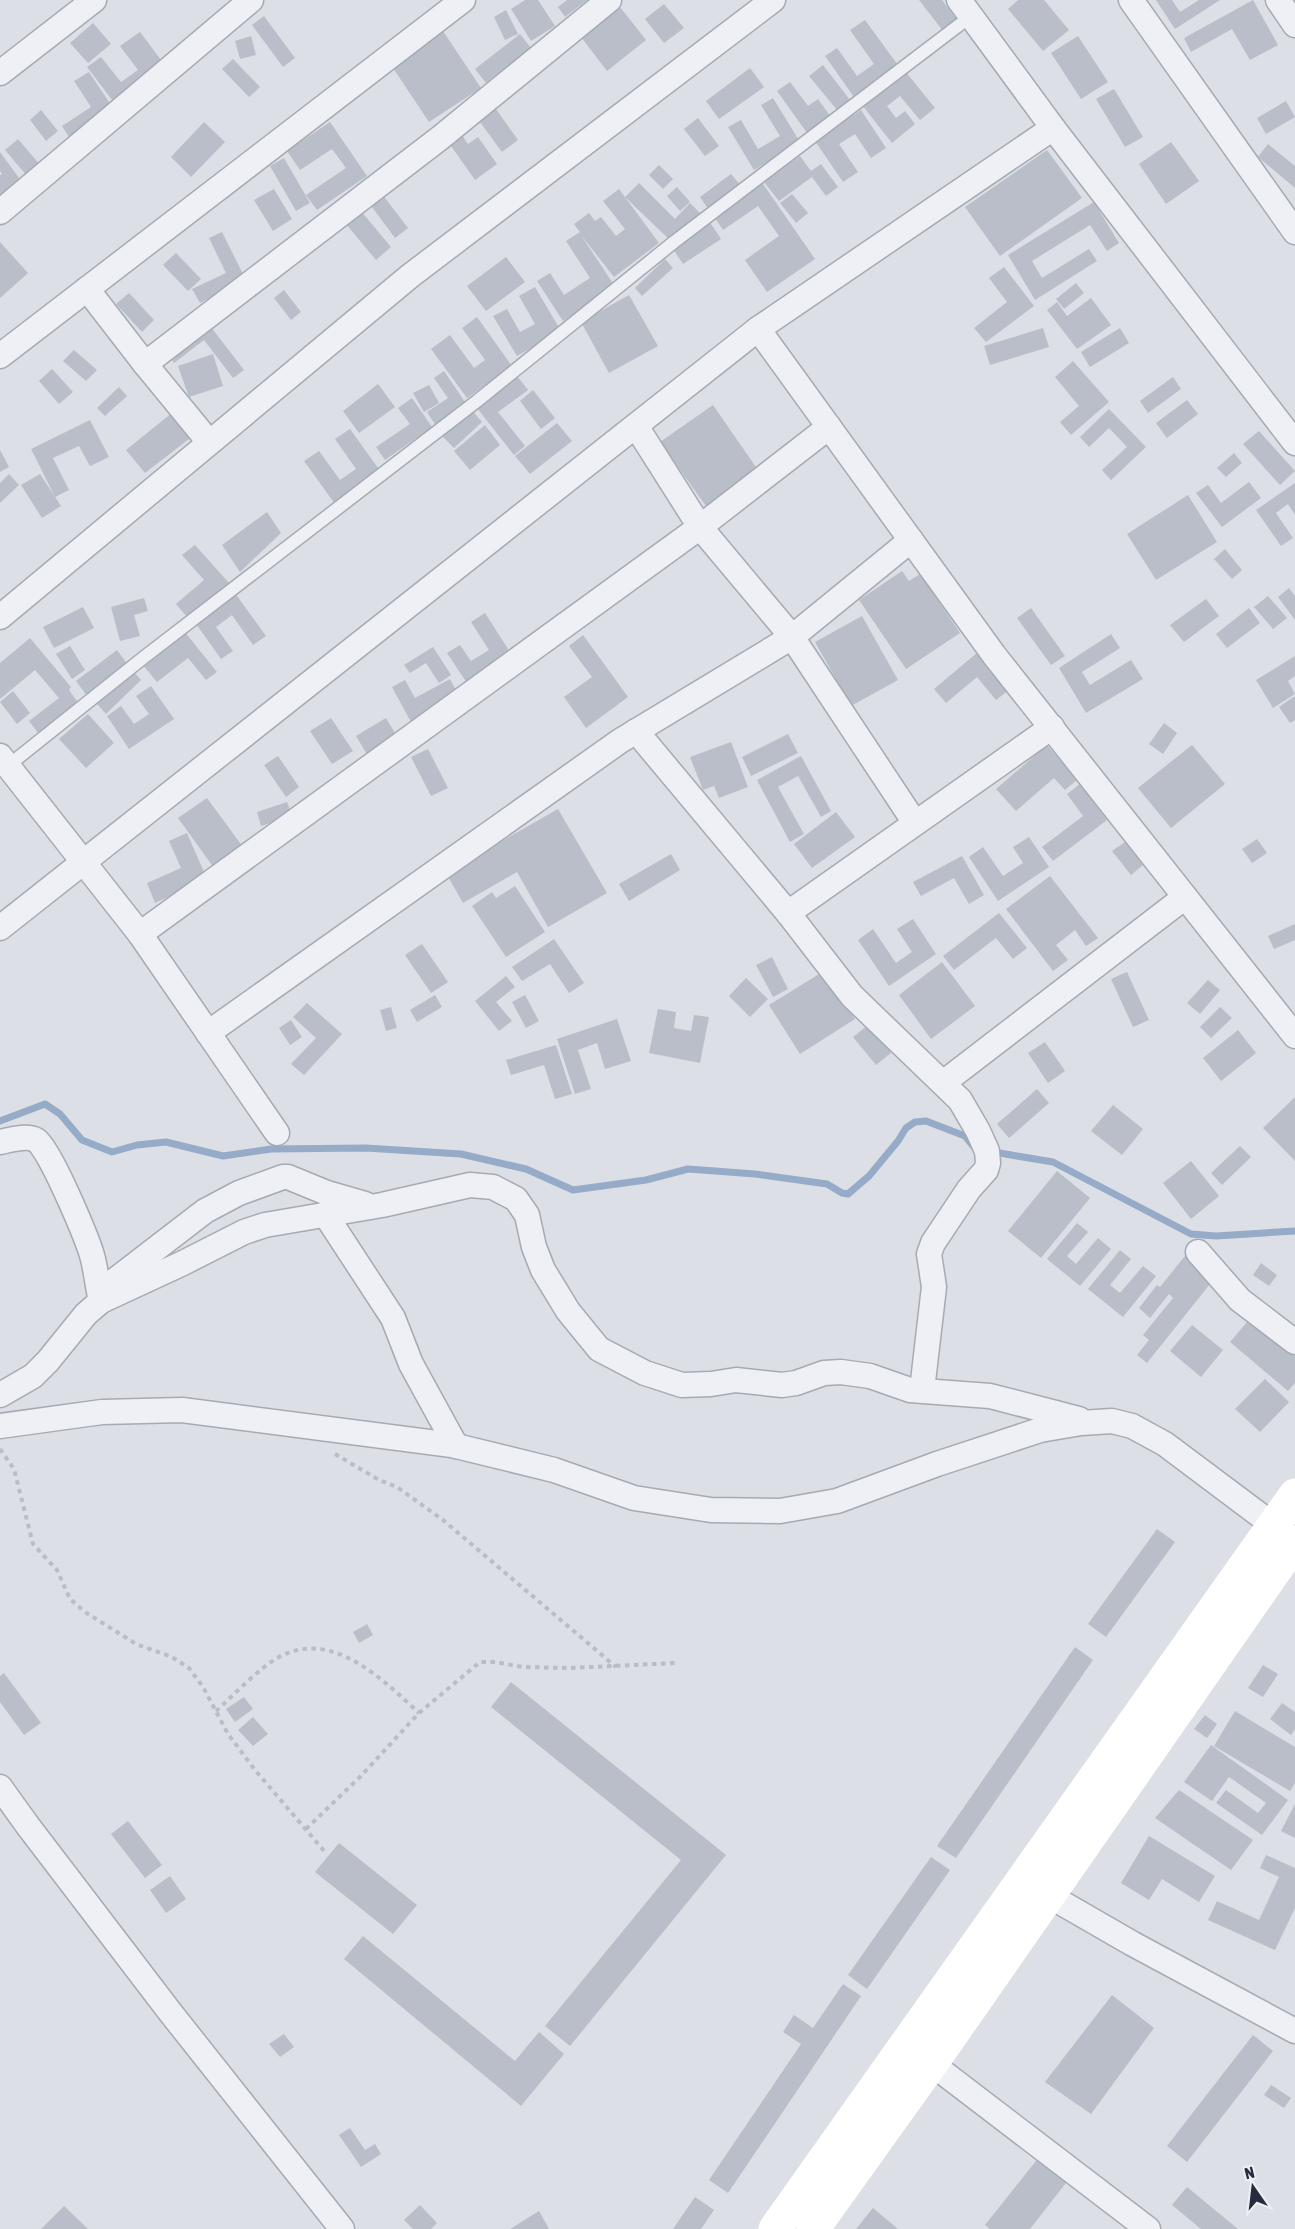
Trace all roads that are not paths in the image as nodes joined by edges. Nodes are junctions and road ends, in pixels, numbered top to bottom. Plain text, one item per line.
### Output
1 (94, 0) edge
2 (251, 0) edge
3 (463, 0) edge
4 (609, 0) edge
5 (773, 0) edge
6 (1131, 0) edge
7 (1278, 0) edge
8 (965, 8) edge
9 (1295, 25) edge
10 (0, 73) edge
11 (1053, 129) junction
12 (0, 212) edge
13 (1295, 232) edge
14 (87, 289) junction
15 (758, 329) junction
16 (0, 356) edge
17 (145, 364) junction
18 (636, 426) junction
19 (829, 427) junction
20 (209, 442) junction
21 (1295, 443) edge
22 (700, 527) junction
23 (911, 540) junction
24 (0, 617) edge
25 (792, 637) junction
26 (1052, 727) junction
27 (636, 731) junction
28 (3, 764) edge
29 (915, 824) junction
30 (82, 862) junction
31 (1185, 897) junction
32 (788, 913) junction
33 (0, 928) edge
34 (140, 934) junction
35 (208, 1033) junction
36 (1295, 1036) edge
37 (943, 1083) junction
38 (277, 1133) dead end
39 (0, 1142) edge
40 (370, 1206) junction
41 (325, 1214) junction
42 (1198, 1252) dead end
43 (100, 1297) junction
44 (1295, 1342) edge
45 (922, 1390) junction
46 (0, 1395) edge
47 (1092, 1423) junction
48 (0, 1426) edge
49 (456, 1446) junction
50 (1295, 1495) edge
51 (1284, 1534) edge
52 (0, 1787) edge
53 (1048, 1895) junction
54 (1295, 2031) edge
55 (905, 2044) junction
56 (932, 2063) junction
57 (342, 2229) edge
58 (775, 2229) edge
59 (813, 2229) edge
60 (1148, 2229) edge

1 - 10 street
2 - 12 street
3 - 14 street
4 - 17 street
5 - 20 street
6 - 13 street
7 - 9 street
8 - 11 street
8 - 28 lane
11 - 15 street
11 - 21 street
14 - 16 street
14 - 17 street
15 - 18 street
15 - 19 street
17 - 20 street
18 - 22 street
18 - 30 street
19 - 22 street
19 - 23 street
20 - 24 street
22 - 25 street
22 - 34 street
23 - 25 street
23 - 26 street
25 - 27 street
25 - 29 street
26 - 29 street
26 - 31 street
27 - 32 street
27 - 35 street
28 - 30 street
29 - 32 street
30 - 33 street
30 - 34 street
31 - 36 street
31 - 37 street
32 - 37 street
34 - 35 street
35 - 38 street
37 - 45 street
39 - 43 street
40 - 41 street
40 - 43 street
40 - 45 street
41 - 43 street
41 - 49 street
42 - 44 street
43 - 46 street
45 - 47 street
47 - 49 street
47 - 51 street
48 - 49 street
50 - 51 main road
51 - 53 main road
51 - 55 main road
52 - 57 street
53 - 54 street
53 - 56 main road
55 - 56 street
55 - 58 main road
56 - 59 main road
56 - 60 street

